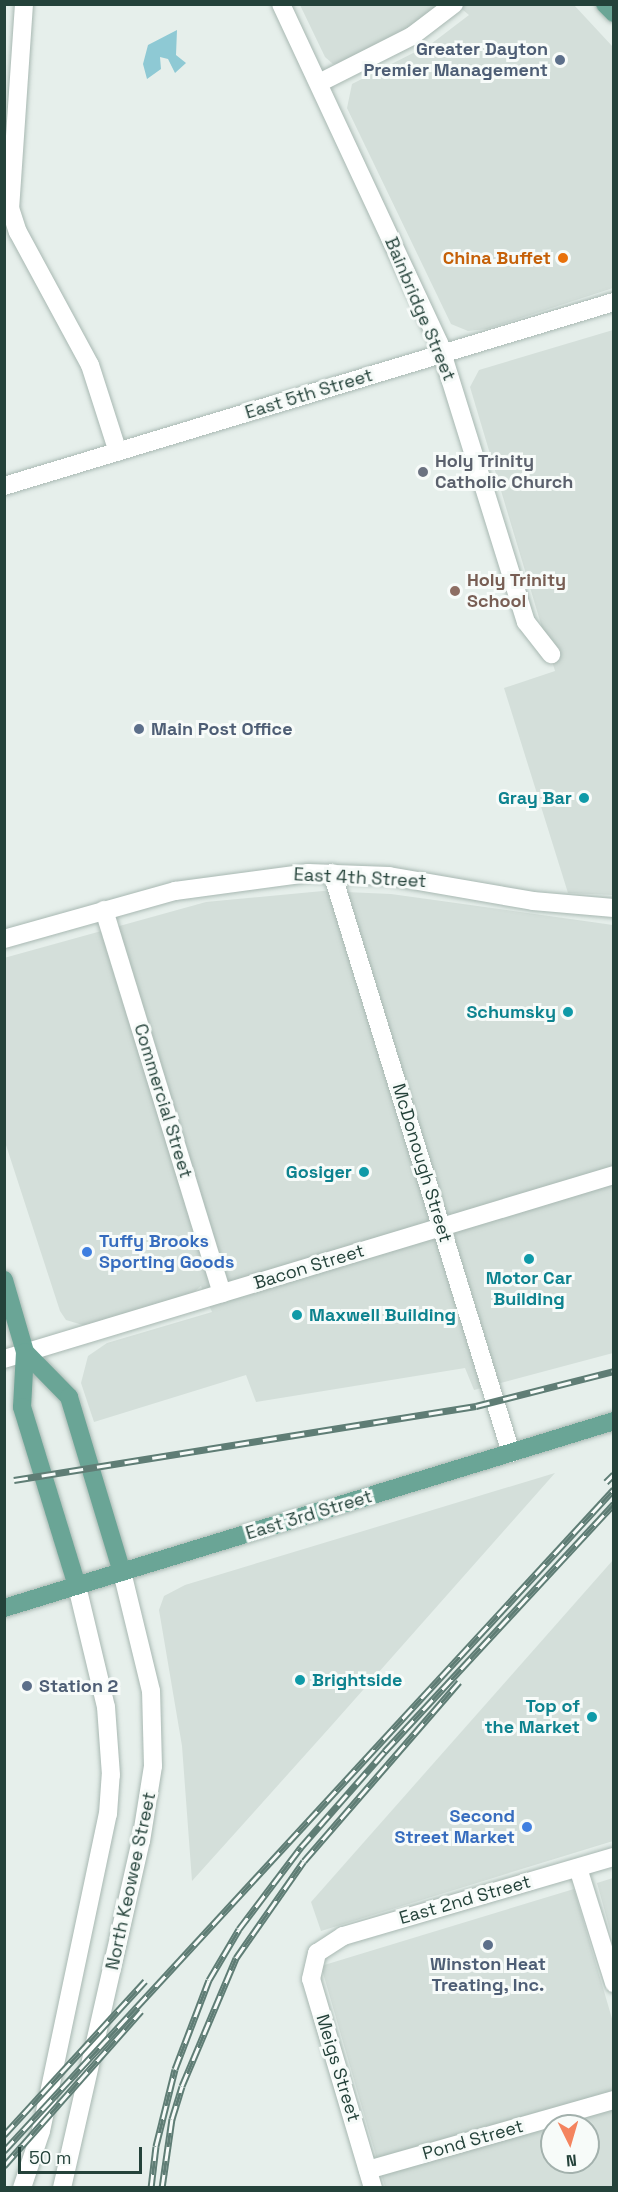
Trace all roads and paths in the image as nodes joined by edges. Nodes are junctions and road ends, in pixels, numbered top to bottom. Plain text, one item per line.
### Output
1 (24, 4) edge
2 (281, 4) edge
3 (454, 4) edge
4 (605, 4) edge
5 (614, 13) edge
6 (319, 83) junction
7 (614, 302) edge
8 (443, 354) junction
9 (118, 452) junction
10 (4, 486) edge
11 (550, 654) dead end
12 (332, 873) junction
13 (614, 909) edge
14 (104, 910) junction
15 (4, 939) edge
16 (614, 1175) edge
17 (442, 1227) junction
18 (4, 1280) edge
19 (222, 1293) junction
20 (25, 1352) junction
21 (4, 1359) edge
22 (614, 1421) edge
23 (511, 1453) junction
24 (122, 1572) junction
25 (77, 1586) junction
26 (4, 1608) edge
27 (614, 1857) edge
28 (578, 1868) junction
29 (320, 1950) joint
30 (614, 1983) edge
31 (614, 2100) edge
32 (371, 2179) edge
33 (22, 2187) edge
34 (62, 2187) edge

1 - 9 street
2 - 6 street, Bainbridge Street
3 - 6 street
4 - 5 main road
6 - 8 street, Bainbridge Street
7 - 8 street, East 5th Street
8 - 9 street, East 5th Street
8 - 11 street, Bainbridge Street
9 - 10 street, East 5th Street
12 - 13 street, East 4th Street
12 - 14 street, East 4th Street
12 - 17 street, McDonough Street
14 - 15 street, East 4th Street
14 - 19 street, Commercial Street
16 - 17 street, Bacon Street
17 - 19 street, Bacon Street
17 - 23 street, McDonough Street
18 - 20 main road
19 - 20 street, Bacon Street
20 - 21 street, Bacon Street
20 - 24 main road
20 - 25 main road
22 - 23 main road, East 3rd Street
23 - 24 main road, East 3rd Street
24 - 25 main road, East 3rd Street
24 - 34 street, North Keowee Street
25 - 26 main road, East 3rd Street
25 - 33 street, North Keowee Street
27 - 28 street, East 2nd Street
28 - 29 street, East 2nd Street
28 - 30 street
29 - 32 street, Meigs Street
31 - 32 street, Pond Street

